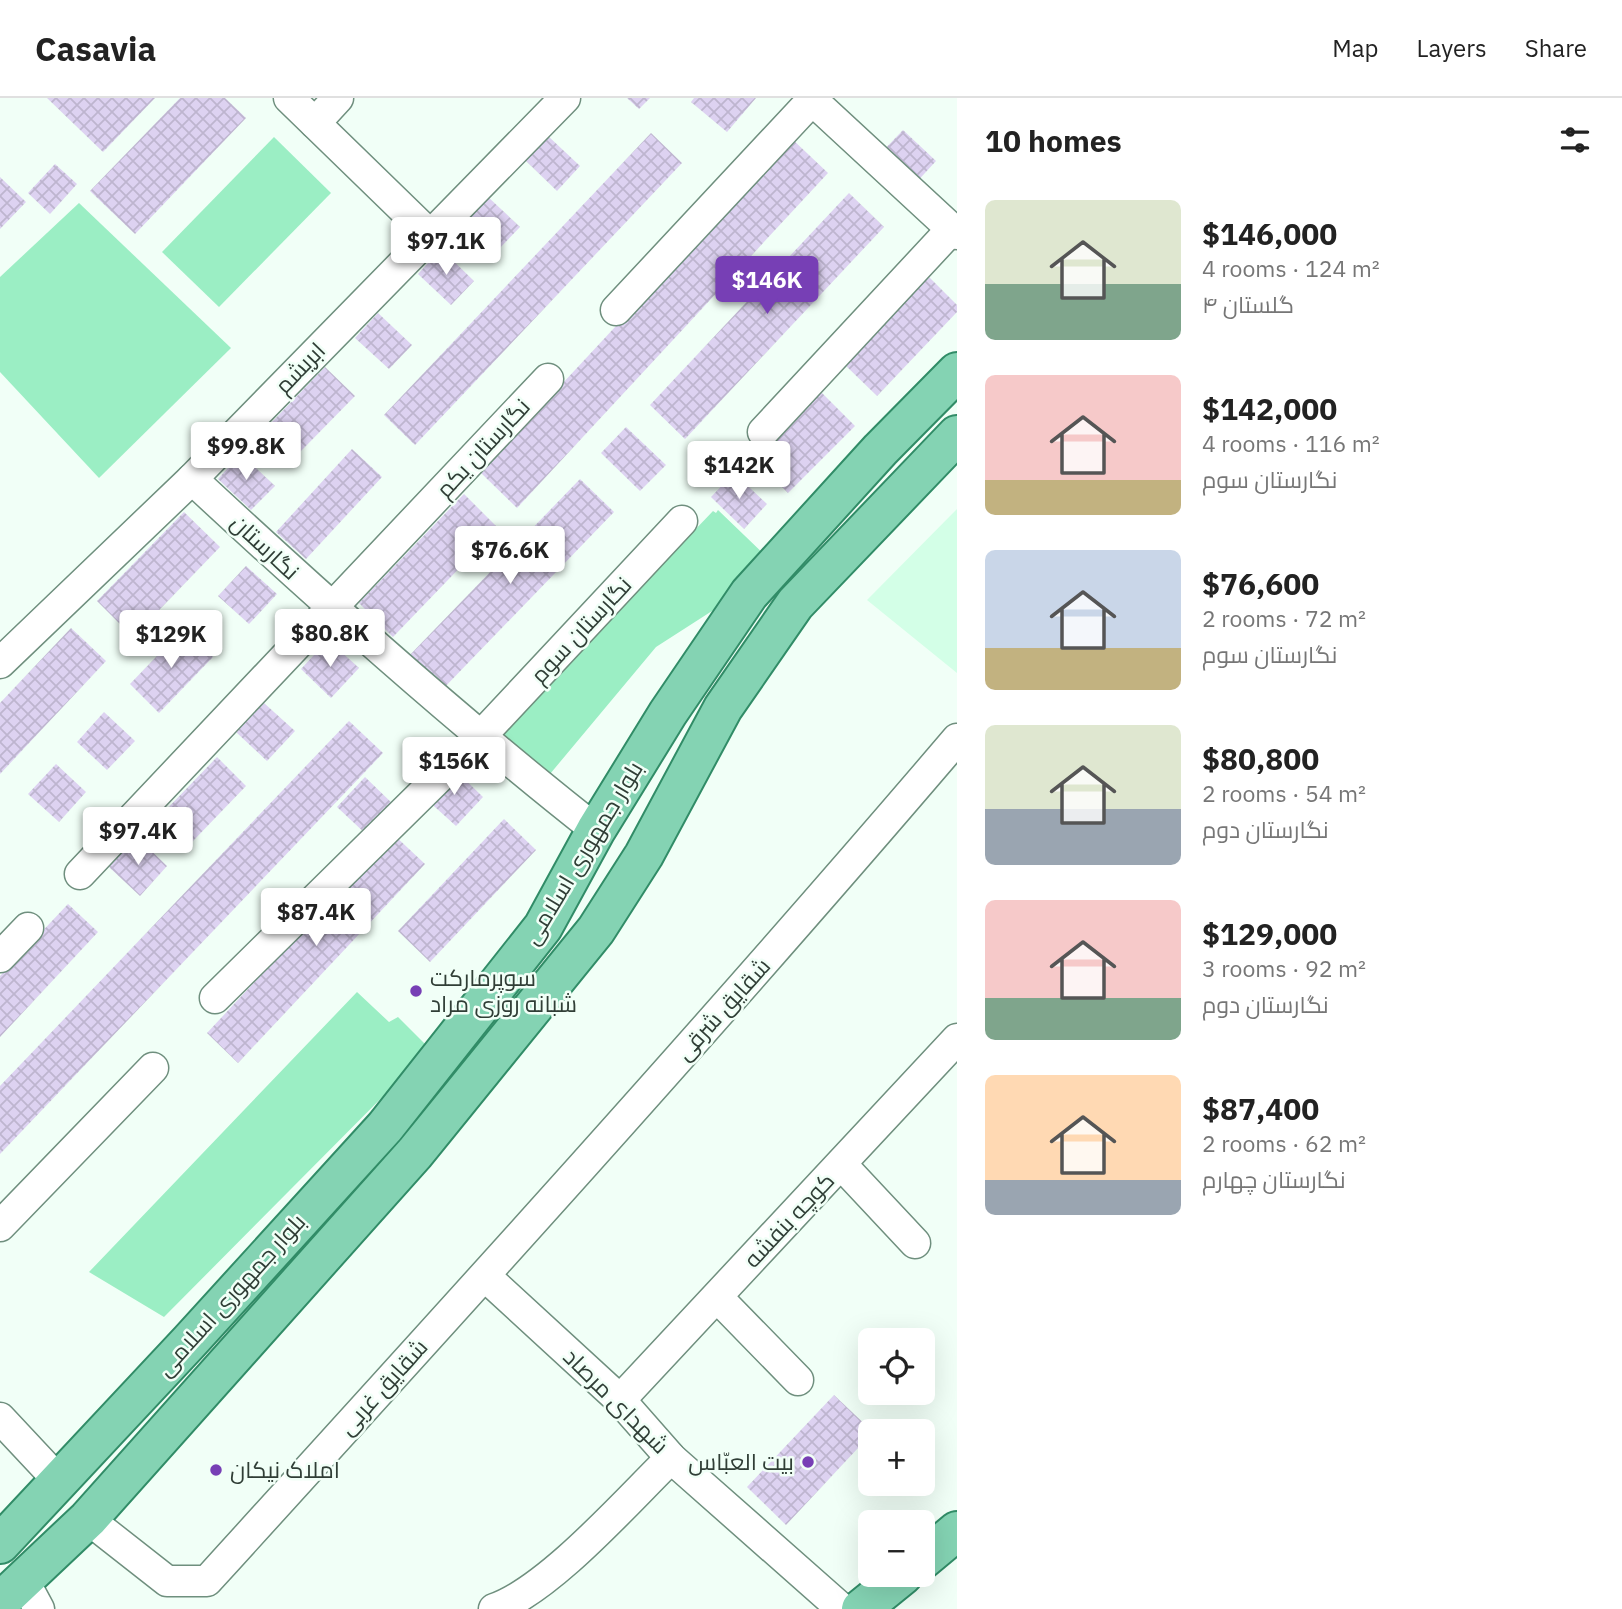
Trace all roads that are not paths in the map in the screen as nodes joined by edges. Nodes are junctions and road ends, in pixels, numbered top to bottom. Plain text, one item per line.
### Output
1 (289, 98) edge
2 (338, 98) edge
3 (565, 98) edge
4 (812, 99) edge
5 (315, 123) junction
6 (954, 232) edge
7 (430, 235) junction
8 (616, 310) dead end
9 (957, 372) edge
10 (548, 379) dead end
11 (763, 432) dead end
12 (957, 435) edge
13 (192, 479) junction
14 (682, 521) dead end
15 (331, 609) junction
16 (0, 663) edge
17 (479, 738) junction
18 (957, 738) edge
19 (596, 830) junction
20 (80, 874) dead end
21 (28, 928) dead end
22 (0, 957) edge
23 (215, 998) dead end
24 (957, 1039) edge
25 (153, 1068) dead end
26 (384, 1127) junction
27 (415, 1153) junction
28 (841, 1164) junction
29 (0, 1226) edge
30 (915, 1243) dead end
31 (485, 1276) junction
32 (718, 1298) junction
33 (798, 1380) dead end
34 (620, 1400) junction
35 (0, 1418) edge
36 (671, 1458) junction
37 (58, 1480) junction
38 (88, 1519) junction
39 (957, 1531) edge
40 (0, 1544) edge
41 (935, 1549) edge
42 (889, 1587) edge
43 (21, 1597) edge
44 (494, 1609) edge
45 (842, 1609) edge
46 (862, 1609) edge

1 - 5 street
2 - 5 street
3 - 7 street, ابریشم
4 - 6 street
4 - 8 street
5 - 7 street
6 - 11 street
7 - 13 street, ابریشم
9 - 19 main road, بلوار جمهوری اسلامی
10 - 15 street, نگارستان یکم
12 - 27 main road, بلوار جمهوری اسلامی
13 - 15 street, نگارستان
13 - 16 street, ابریشم
14 - 17 street, نگارستان سوم
15 - 17 street, نگارستان
15 - 20 street, نگارستان یکم
17 - 19 street, نگارستان
17 - 23 street, نگارستان سوم
18 - 31 street, شقایق شرقی
19 - 26 main road, بلوار جمهوری اسلامی
21 - 22 street
24 - 28 street, کوچه بنفشه
25 - 29 street
26 - 27 main road
26 - 37 main road, بلوار جمهوری اسلامی
27 - 38 main road, بلوار جمهوری اسلامی
28 - 30 street
28 - 32 street, کوچه بنفشه
31 - 34 street, شهدای مرصاد
31 - 38 street, شقایق غربی
32 - 33 street
32 - 34 street, کوچه بنفشه
34 - 36 street, شهدای مرصاد
35 - 37 street
36 - 44 street
36 - 45 street, شهدای مرصاد
37 - 40 main road, بلوار جمهوری اسلامی
38 - 43 main road, بلوار جمهوری اسلامی
39 - 41 main road
42 - 46 main road

